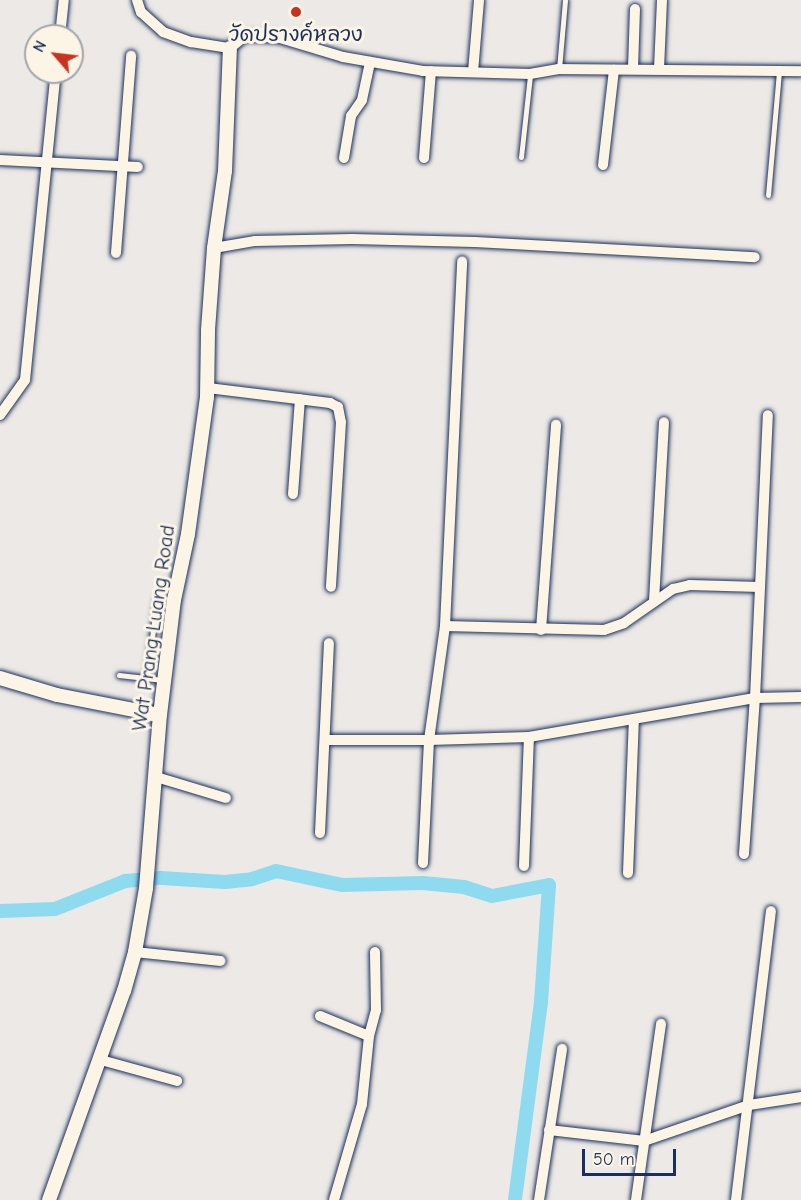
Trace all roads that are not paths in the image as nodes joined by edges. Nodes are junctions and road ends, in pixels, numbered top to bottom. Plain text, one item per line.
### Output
1 (64, 0) edge
2 (479, 0) edge
3 (565, 0) edge
4 (662, 0) edge
5 (140, 2) edge
6 (635, 9) dead end
7 (61, 24) edge
8 (230, 48) junction
9 (131, 56) dead end
10 (370, 62) junction
11 (558, 69) junction
12 (633, 69) junction
13 (658, 69) junction
14 (614, 70) junction
15 (779, 70) junction
16 (431, 71) junction
17 (801, 71) edge
18 (473, 72) junction
19 (530, 74) junction
20 (55, 84) edge
21 (521, 156) dead end
22 (423, 158) dead end
23 (344, 159) dead end
24 (0, 160) edge
25 (46, 164) junction
26 (603, 165) dead end
27 (123, 166) junction
28 (138, 167) dead end
29 (768, 195) dead end
30 (214, 248) junction
31 (116, 254) dead end
32 (755, 257) dead end
33 (462, 261) dead end
34 (208, 388) junction
35 (300, 399) junction
36 (0, 415) edge
37 (768, 415) dead end
38 (664, 422) dead end
39 (556, 425) dead end
40 (293, 495) dead end
41 (331, 587) dead end
42 (760, 587) junction
43 (157, 599) dead end
44 (654, 601) junction
45 (445, 626) junction
46 (541, 630) junction
47 (329, 643) dead end
48 (119, 675) dead end
49 (147, 677) junction
50 (0, 678) edge
51 (165, 680) junction
52 (801, 697) edge
53 (755, 698) junction
54 (160, 715) junction
55 (634, 720) junction
56 (529, 737) junction
57 (325, 740) junction
58 (429, 740) junction
59 (156, 777) junction
60 (226, 798) dead end
61 (320, 833) dead end
62 (744, 854) dead end
63 (423, 863) dead end
64 (524, 866) dead end
65 (628, 873) dead end
66 (771, 911) dead end
67 (135, 952) junction
68 (375, 952) dead end
69 (221, 962) dead end
70 (320, 1016) dead end
71 (661, 1024) dead end
72 (369, 1036) junction
73 (562, 1049) dead end
74 (101, 1060) junction
75 (177, 1082) dead end
76 (801, 1097) edge
77 (749, 1105) junction
78 (549, 1130) junction
79 (644, 1141) junction
80 (49, 1200) edge
81 (334, 1200) edge
82 (539, 1200) edge
83 (636, 1200) edge
84 (736, 1200) edge

1 - 7 street
2 - 18 street
3 - 11 lane
4 - 13 street
5 - 8 street
6 - 12 street
8 - 10 street
8 - 30 street, Wat Prang Luang Road
9 - 27 street
10 - 16 street
10 - 23 street
11 - 14 street
11 - 19 street
12 - 13 street
12 - 14 street
13 - 15 street
14 - 26 street
15 - 17 street
15 - 29 lane
16 - 18 street
16 - 22 street
18 - 19 street
19 - 21 lane
20 - 25 street
24 - 25 street
25 - 27 street
25 - 36 street
27 - 28 street
27 - 31 street
30 - 32 street
30 - 34 street, Wat Prang Luang Road
33 - 45 street
34 - 35 street
34 - 51 street, Wat Prang Luang Road
35 - 40 street
35 - 41 street
37 - 42 street
38 - 44 street
39 - 46 street
42 - 44 street
42 - 53 street
43 - 49 lane
44 - 46 street
45 - 46 street
45 - 58 street
47 - 57 street
48 - 49 lane
49 - 51 lane
50 - 54 street
51 - 54 street, Wat Prang Luang Road
52 - 53 street
53 - 55 street
53 - 62 street
54 - 59 street, Wat Prang Luang Road
55 - 56 street
55 - 65 street
56 - 58 street
56 - 64 street
57 - 58 street
57 - 61 street
58 - 63 street
59 - 60 street
59 - 67 street, Wat Prang Luang Road
66 - 77 street
67 - 69 street
67 - 74 street, Wat Prang Luang Road
68 - 72 street
70 - 72 street
71 - 79 street
72 - 81 street
73 - 78 street
74 - 75 street
74 - 80 street, Wat Prang Luang Road
76 - 77 street
77 - 79 street
77 - 84 street
78 - 79 street
78 - 82 street
79 - 83 street

